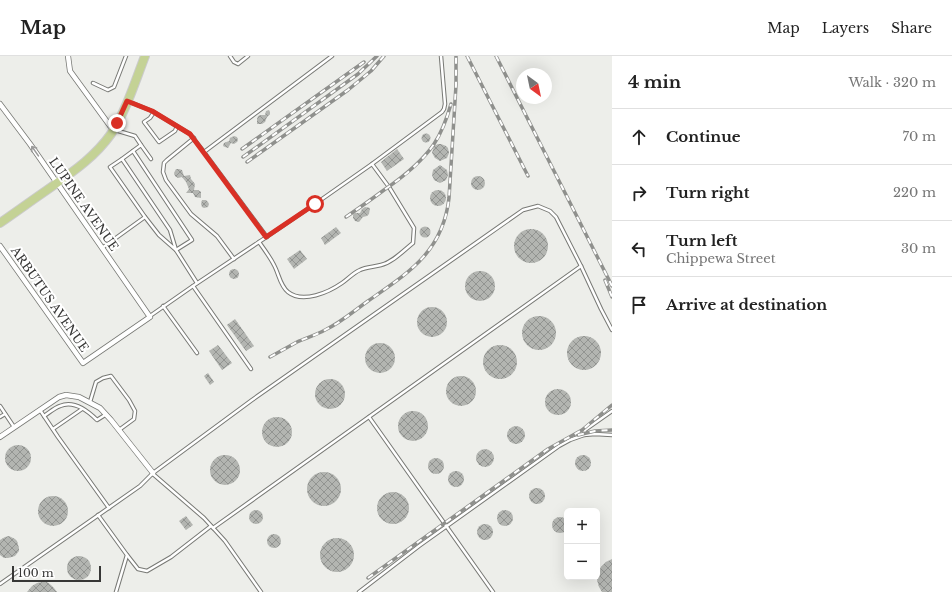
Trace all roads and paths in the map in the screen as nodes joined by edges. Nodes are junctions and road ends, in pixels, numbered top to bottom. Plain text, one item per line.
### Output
1 (68, 56) edge
2 (126, 56) edge
3 (145, 56) edge
4 (230, 56) edge
5 (248, 56) edge
6 (332, 56) edge
7 (441, 56) edge
8 (93, 83) dead end
9 (127, 101) junction
10 (0, 104) edge
11 (154, 112) junction
12 (177, 126) junction
13 (113, 130) junction
14 (194, 138) junction
15 (141, 145) junction
16 (133, 151) junction
17 (204, 152) junction
18 (122, 159) junction
19 (151, 159) dead end
20 (372, 164) junction
21 (57, 183) junction
22 (145, 217) junction
23 (0, 223) edge
24 (266, 237) junction
25 (259, 242) junction
26 (0, 246) edge
27 (102, 248) junction
28 (176, 250) junction
29 (234, 259) junction
30 (581, 266) junction
31 (197, 283) junction
32 (193, 286) junction
33 (163, 306) junction
34 (150, 317) junction
35 (612, 330) edge
36 (197, 352) dead end
37 (251, 369) dead end
38 (90, 402) junction
39 (0, 406) edge
40 (83, 408) junction
41 (40, 410) junction
42 (612, 411) edge
43 (5, 414) junction
44 (106, 414) junction
45 (44, 416) junction
46 (0, 417) edge
47 (369, 417) junction
48 (15, 427) junction
49 (53, 429) junction
50 (119, 430) junction
51 (584, 435) junction
52 (612, 435) edge
53 (0, 437) edge
54 (153, 473) junction
55 (109, 508) junction
56 (98, 515) junction
57 (212, 527) junction
58 (446, 527) junction
59 (127, 555) junction
60 (0, 584) edge
61 (116, 592) edge
62 (261, 592) edge
63 (359, 592) edge
64 (493, 592) edge

1 - 13 street
2 - 8 lane
3 - 9 main road
4 - 5 lane
6 - 17 lane
7 - 20 lane
9 - 11 lane
9 - 13 main road
21 -> 10 street, LUPINE AVENUE
11 - 12 lane
11 - 12 lane
12 - 14 lane
13 - 15 lane
13 - 21 main road
14 - 17 lane
14 - 29 lane
15 - 16 lane
15 - 19 lane
16 - 18 lane
16 - 28 lane
17 - 24 lane
18 - 22 lane
18 - 28 lane
20 - 24 lane
20 - 25 lane
21 - 23 main road
21 - 27 street, LUPINE AVENUE
22 - 27 lane
22 - 28 lane
24 - 25 lane
25 - 29 lane
26 - 34 street, ARBUTUS AVENUE
27 - 34 street, LUPINE AVENUE
28 - 31 lane
29 - 31 lane
30 - 35 lane
30 - 47 lane
30 - 54 lane
31 - 32 lane
32 - 33 lane
32 - 37 lane
33 - 34 lane
33 - 36 lane
38 - 41 street
38 - 44 street
38 - 50 lane
39 - 43 lane
40 - 44 lane
40 - 45 lane
40 - 49 lane
41 - 45 lane
41 - 48 street
42 - 51 lane
43 - 46 lane
43 - 48 lane
44 - 50 street
45 - 49 lane
47 - 57 lane
47 - 58 lane
48 - 53 street
49 - 55 lane
50 - 54 street
51 - 52 lane
51 - 58 lane
54 - 55 lane
54 - 57 lane
55 - 56 lane
56 - 59 lane
56 - 60 lane
57 - 59 lane
57 - 62 lane
58 - 63 lane
58 - 64 lane
59 - 61 lane

